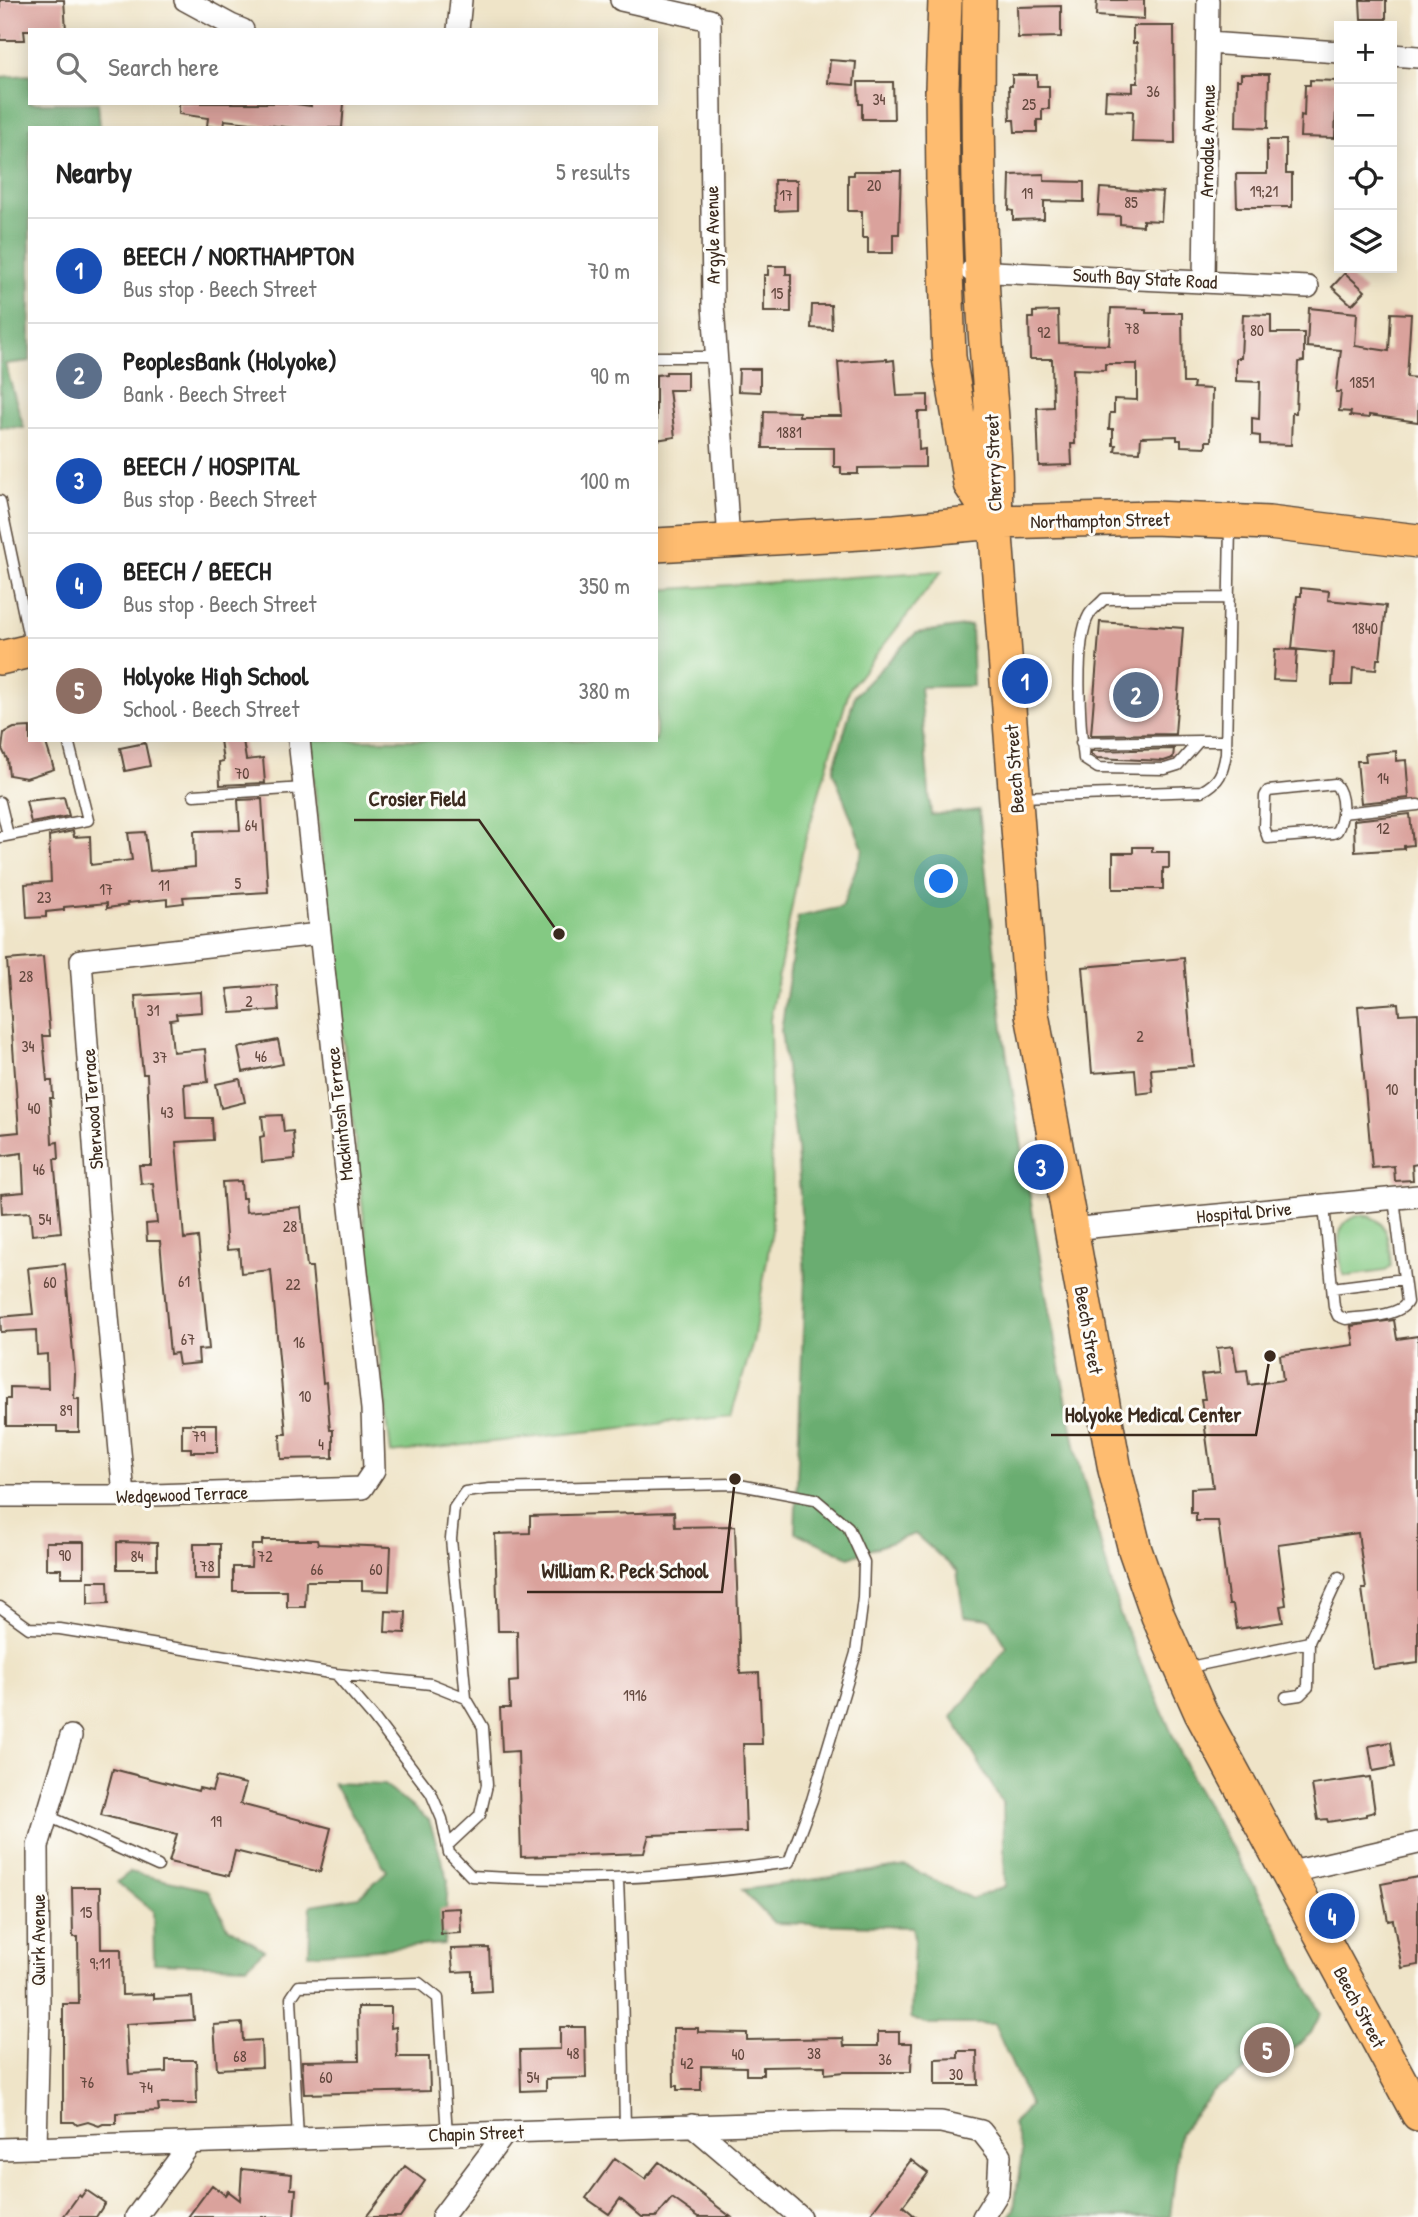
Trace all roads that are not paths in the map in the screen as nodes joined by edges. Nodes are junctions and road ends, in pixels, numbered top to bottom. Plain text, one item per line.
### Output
1 (185, 0) edge
2 (461, 0) edge
3 (621, 0) edge
4 (946, 0) edge
5 (979, 0) edge
6 (1208, 0) edge
7 (238, 28) edge
8 (458, 28) edge
9 (1208, 43) junction
10 (1334, 52) edge
11 (1397, 55) edge
12 (1418, 57) edge
13 (982, 270) junction
14 (947, 271) junction
15 (1204, 281) junction
16 (1308, 288) dead end
17 (717, 357) junction
18 (658, 358) edge
19 (0, 501) edge
20 (995, 522) junction
21 (1230, 522) junction
22 (729, 541) junction
23 (1418, 541) edge
24 (658, 545) edge
25 (1229, 598) junction
26 (28, 634) edge
27 (28, 651) edge
28 (0, 658) edge
29 (1199, 741) junction
30 (1226, 741) junction
31 (68, 742) edge
32 (299, 742) edge
33 (1081, 743) junction
34 (304, 788) junction
35 (194, 795) dead end
36 (1016, 797) junction
37 (0, 802) edge
38 (1418, 805) edge
39 (1342, 813) junction
40 (4, 836) edge
41 (318, 934) junction
42 (1418, 1196) edge
43 (1394, 1199) junction
44 (1324, 1206) junction
45 (1070, 1229) junction
46 (1404, 1279) junction
47 (1332, 1288) junction
48 (363, 1486) joint
49 (0, 1496) edge
50 (124, 1496) junction
51 (1339, 1577) dead end
52 (0, 1607) edge
53 (1309, 1642) junction
54 (1180, 1669) junction
55 (336, 1674) junction
56 (1286, 1696) dead end
57 (466, 1698) junction
58 (71, 1736) dead end
59 (48, 1816) junction
60 (1418, 1843) edge
61 (448, 1845) junction
62 (158, 1866) dead end
63 (1287, 1873) junction
64 (618, 1879) junction
65 (1418, 2114) edge
66 (692, 2125) junction
67 (625, 2127) junction
68 (506, 2132) junction
69 (447, 2134) junction
70 (298, 2139) junction
71 (191, 2143) junction
72 (36, 2148) junction
73 (0, 2149) edge
74 (136, 2217) edge
75 (443, 2217) edge
76 (800, 2217) edge
77 (983, 2217) edge

1 - 7 street
2 - 8 street
3 - 17 street, Argyle Avenue
4 - 14 main road, Cherry Street
5 - 13 main road, Cherry Street
6 - 9 street, Arnodale Avenue
9 - 10 street
9 - 15 street, Arnodale Avenue
11 - 12 street
13 - 14 street, South Bay State Road
13 - 15 street, South Bay State Road
13 - 20 main road, Cherry Street
14 - 20 main road, Cherry Street
15 - 16 street, South Bay State Road
17 - 18 lane
17 - 22 street, Argyle Avenue
19 - 26 lane
20 - 21 main road, Northampton Street
20 - 22 main road, Northampton Street
20 - 36 main road, Beech Street
21 - 23 main road, Northampton Street
21 - 25 lane
22 - 24 main road, Northampton Street
25 - 30 lane
25 - 33 lane
27 - 28 main road
29 - 30 lane
29 - 33 lane
29 - 33 lane
30 - 36 lane
31 - 40 lane
32 - 34 street, Mackintosh Terrace
34 - 35 lane
34 - 41 street, Mackintosh Terrace
36 - 45 main road, Beech Street
37 - 40 lane
38 - 39 lane
39 - 39 lane
41 - 48 street, Mackintosh Terrace
41 - 50 street, Sherwood Terrace
42 - 43 street, Hospital Drive
43 - 44 street, Hospital Drive
43 - 46 lane
44 - 45 street, Hospital Drive
44 - 47 lane
45 - 54 main road, Beech Street
46 - 47 lane
46 - 47 lane
48 - 50 street, Wedgewood Terrace
49 - 50 street, Wedgewood Terrace
51 - 53 lane
52 - 55 lane
53 - 54 lane
53 - 56 lane
54 - 63 main road, Beech Street
55 - 57 lane
55 - 61 lane
57 - 61 lane
57 - 64 lane
58 - 59 street, Quirk Avenue
59 - 62 lane
59 - 72 street, Quirk Avenue
60 - 63 street
61 - 64 lane
63 - 65 main road, Beech Street
64 - 67 lane
66 - 67 street, Chapin Street
66 - 76 street
66 - 77 street, Chapin Street
67 - 68 street, Chapin Street
68 - 69 street, Chapin Street
68 - 75 street
69 - 70 street, Chapin Street
69 - 70 lane
70 - 71 street, Chapin Street
71 - 72 street, Chapin Street
71 - 74 street
72 - 73 street, Chapin Street

